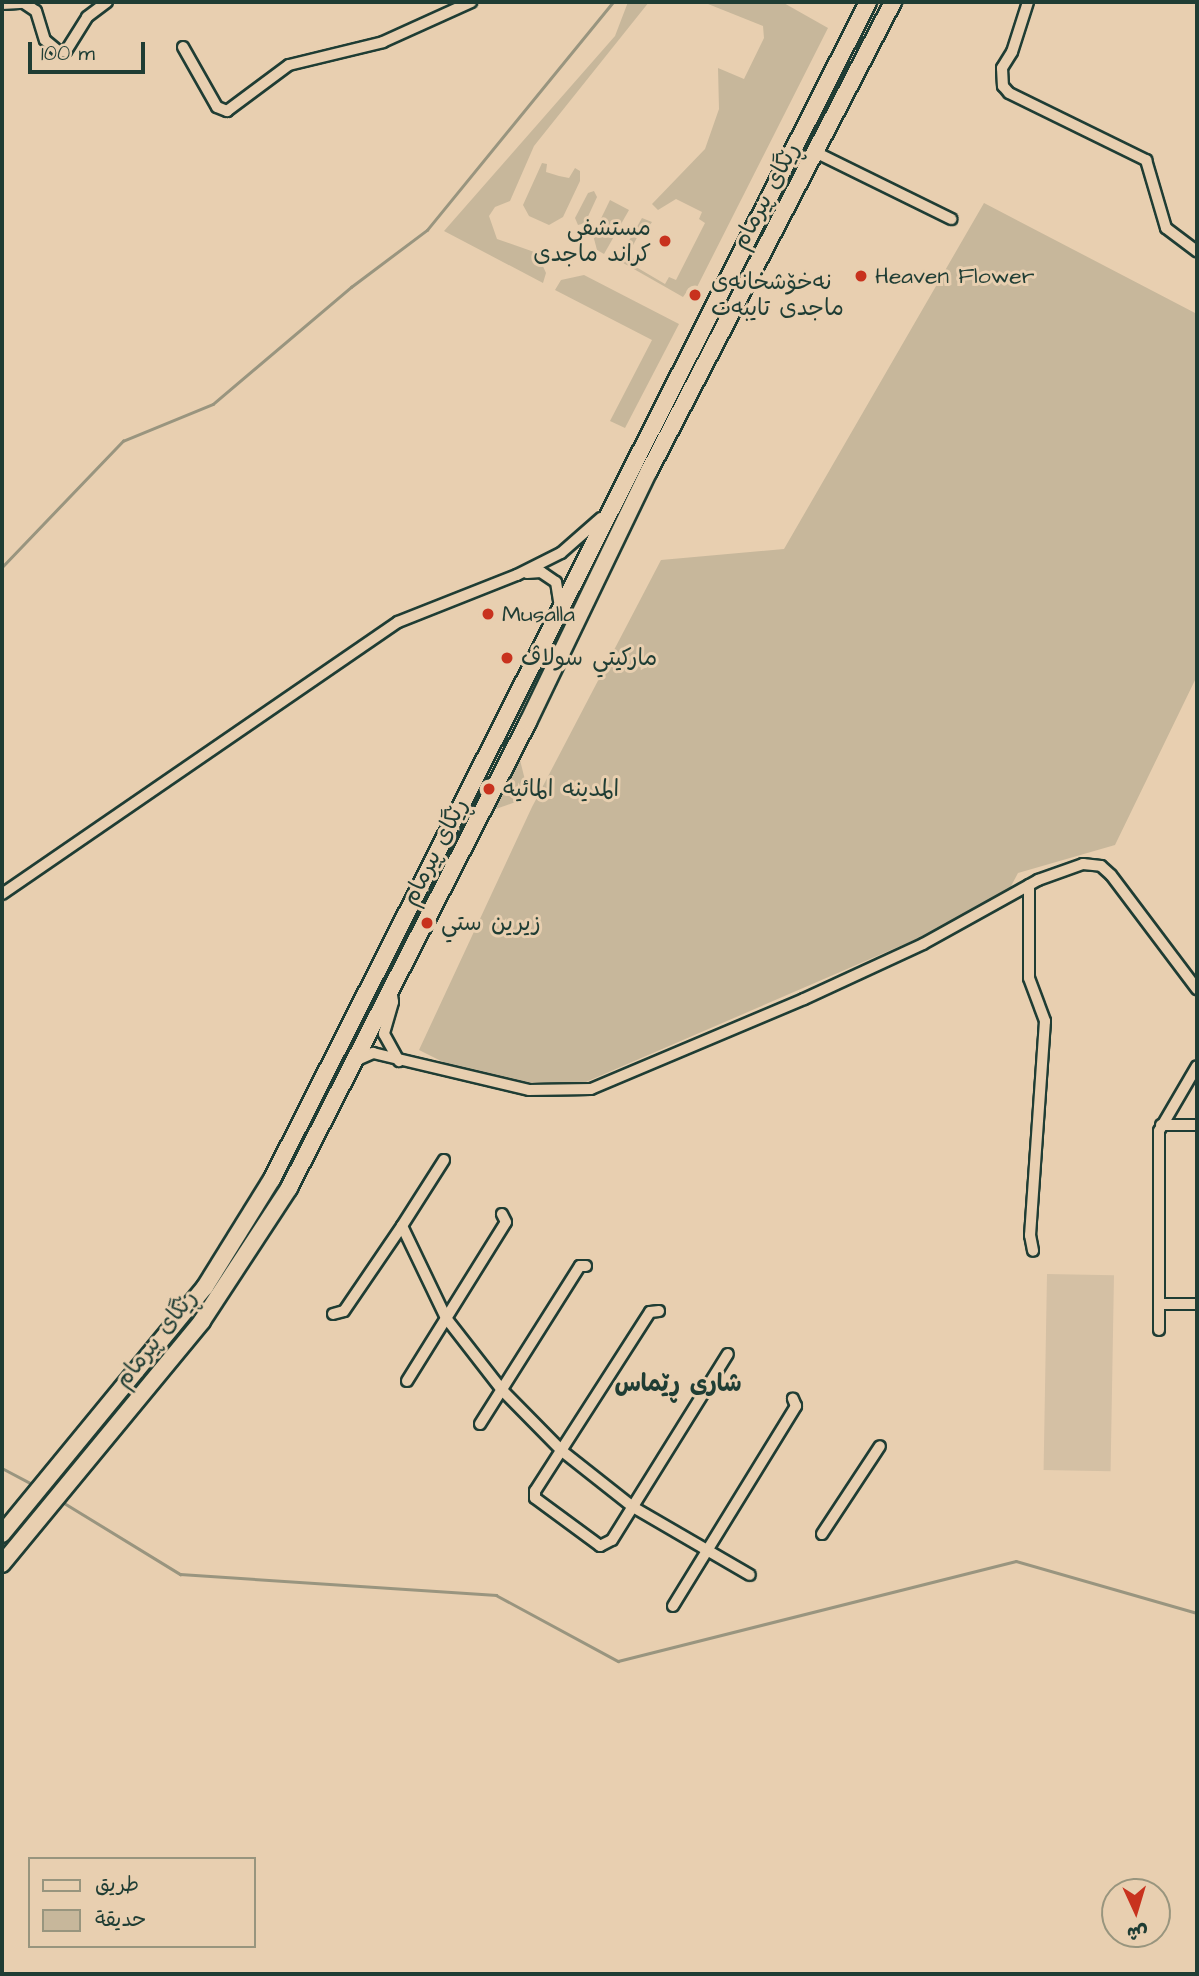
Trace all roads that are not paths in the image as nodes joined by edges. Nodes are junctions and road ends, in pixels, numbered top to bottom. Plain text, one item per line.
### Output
1 (107, 2) edge
2 (471, 2) edge
3 (868, 2) edge
4 (893, 2) edge
5 (1028, 2) edge
6 (2, 4) edge
7 (183, 47) dead end
8 (815, 152) junction
9 (951, 219) dead end
10 (1197, 251) edge
11 (681, 367) junction
12 (698, 376) junction
13 (611, 505) junction
14 (517, 575) junction
15 (557, 617) junction
16 (486, 759) junction
17 (507, 762) junction
18 (1029, 884) junction
19 (2, 894) edge
20 (391, 989) junction
21 (1197, 989) edge
22 (354, 1061) junction
23 (399, 1061) junction
24 (1197, 1066) edge
25 (1161, 1125) junction
26 (1197, 1125) edge
27 (444, 1160) dead end
28 (502, 1214) dead end
29 (402, 1226) junction
30 (1034, 1251) dead end
31 (586, 1266) dead end
32 (1159, 1304) junction
33 (1197, 1304) edge
34 (659, 1311) dead end
35 (332, 1314) dead end
36 (446, 1318) junction
37 (1159, 1330) dead end
38 (728, 1354) dead end
39 (407, 1381) dead end
40 (502, 1390) junction
41 (793, 1399) dead end
42 (480, 1424) dead end
43 (880, 1446) dead end
44 (562, 1451) junction
45 (633, 1507) junction
46 (2, 1534) edge
47 (822, 1534) dead end
48 (709, 1551) junction
49 (2, 1564) edge
50 (750, 1575) dead end
51 (673, 1606) dead end

1 - 6 street
2 - 7 street
3 - 11 highway, ڕێگای پیرمام
4 - 8 highway, ڕێگای پیرمام
5 - 10 street
8 - 9 street
8 - 12 highway, ڕێگای پیرمام
11 - 12 highway
11 - 13 highway, ڕێگای پیرمام
12 - 17 highway, ڕێگای پیرمام
13 - 14 street
13 - 15 highway, ڕێگای پیرمام
14 - 15 street
14 - 19 street
15 - 16 highway, ڕێگای پیرمام
16 - 17 highway
16 - 46 highway, ڕێگای پیرمام
17 - 20 highway, ڕێگای پیرمام
18 - 21 street
18 - 23 street
18 - 30 street
20 - 22 highway, ڕێگای پیرمام
20 - 23 street
22 - 23 street
22 - 49 highway, ڕێگای پیرمام
24 - 25 street
25 - 26 street
25 - 32 street
27 - 29 street
28 - 36 street
29 - 35 street
29 - 36 street
31 - 40 street
32 - 33 street
32 - 37 street
34 - 44 street
36 - 39 street
36 - 40 street
38 - 45 street
40 - 42 street
40 - 44 street
41 - 48 street
43 - 47 street
44 - 45 street
44 - 45 street
45 - 48 street
48 - 50 street
48 - 51 street

